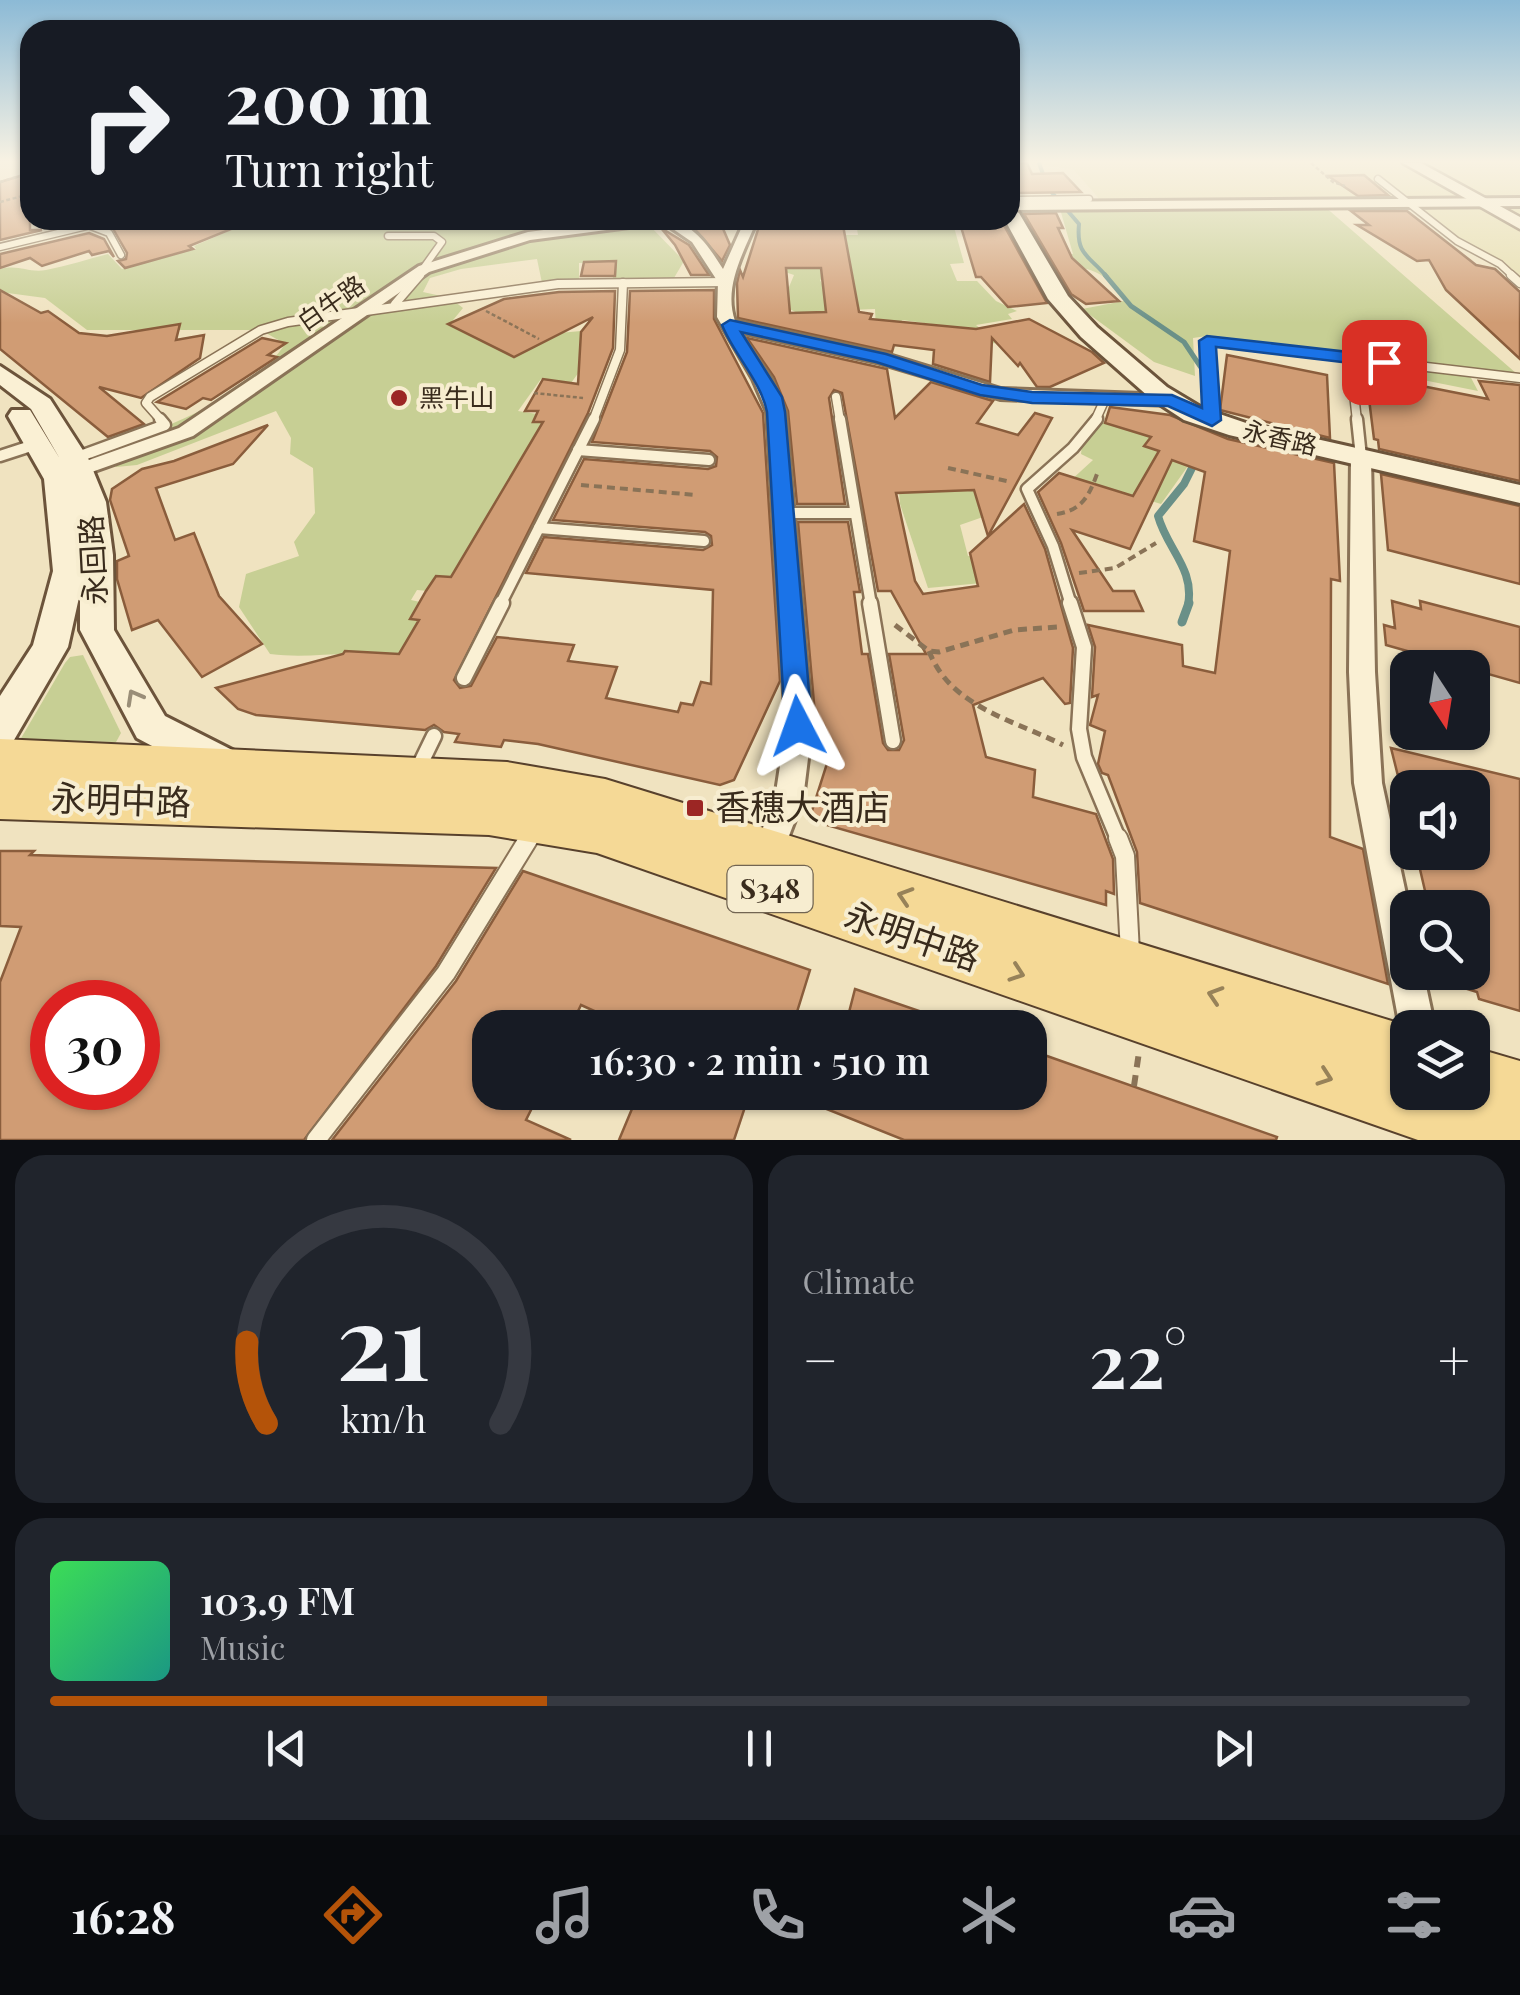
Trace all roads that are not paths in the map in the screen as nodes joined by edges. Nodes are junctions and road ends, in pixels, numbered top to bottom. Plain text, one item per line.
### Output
1 (1426, 216) edge
2 (1020, 225) edge
3 (71, 230) edge
4 (103, 230) edge
5 (574, 230) edge
6 (682, 230) edge
7 (747, 230) edge
8 (388, 236) dead end
9 (0, 247) edge
10 (121, 256) dead end
11 (416, 275) junction
12 (726, 282) junction
13 (623, 283) junction
14 (1520, 283) edge
15 (395, 304) junction
16 (366, 310) junction
17 (730, 325) junction
18 (1350, 358) junction
19 (0, 373) edge
20 (1520, 378) edge
21 (0, 390) edge
22 (836, 397) dead end
23 (1105, 399) junction
24 (1172, 400) junction
25 (1212, 420) junction
26 (578, 450) junction
27 (0, 456) edge
28 (62, 457) junction
29 (1360, 457) junction
30 (709, 460) dead end
31 (1520, 494) edge
32 (783, 513) junction
33 (855, 513) junction
34 (539, 528) junction
35 (704, 541) dead end
36 (97, 586) junction
37 (464, 678) dead end
38 (0, 729) edge
39 (893, 740) dead end
40 (0, 758) edge
41 (238, 772) junction
42 (0, 798) edge
43 (540, 820) junction
44 (768, 852) junction
45 (1128, 968) junction
46 (1414, 1010) edge
47 (1390, 1050) edge
48 (1490, 1083) edge
49 (1520, 1092) edge
50 (316, 1140) edge
51 (1509, 1140) edge

1 - 14 lane
2 - 24 main road, 永香路
3 - 9 lane
4 - 10 lane
5 - 11 street, 白牛路
6 - 12 street
7 - 12 street
8 - 11 lane
11 - 15 lane
11 - 16 street, 白牛路
12 - 13 lane
12 - 17 street
13 - 15 lane
13 - 26 lane
15 - 16 lane
16 - 28 street, 白牛路
16 - 28 lane
17 - 23 street
17 - 32 street
18 - 20 lane
18 - 25 lane
18 - 29 lane
19 - 28 main road, 永回路
21 - 28 main road, 永回路
22 - 33 lane
23 - 24 street
23 - 45 lane
24 - 25 main road, 永香路
25 - 29 main road, 永香路
26 - 30 lane
26 - 34 lane
27 - 28 lane
28 - 36 main road, 永回路
28 - 38 main road, 永回路
29 - 31 main road, 永香路
29 - 46 street
32 - 33 lane
32 - 44 street
33 - 39 lane
34 - 35 lane
34 - 37 lane
36 - 40 main road
41 -> 36 main road, 永回路
40 - 41 main road, 永明中路 / S348
41 - 44 main road, 永明中路 / S348
42 - 43 main road, 永明中路 / S348
43 - 50 lane
43 -> 51 main road, 永明中路 / S348
45 -> 44 main road, 永明中路 / S348
47 -> 45 main road, 永明中路 / S348
48 - 49 main road

